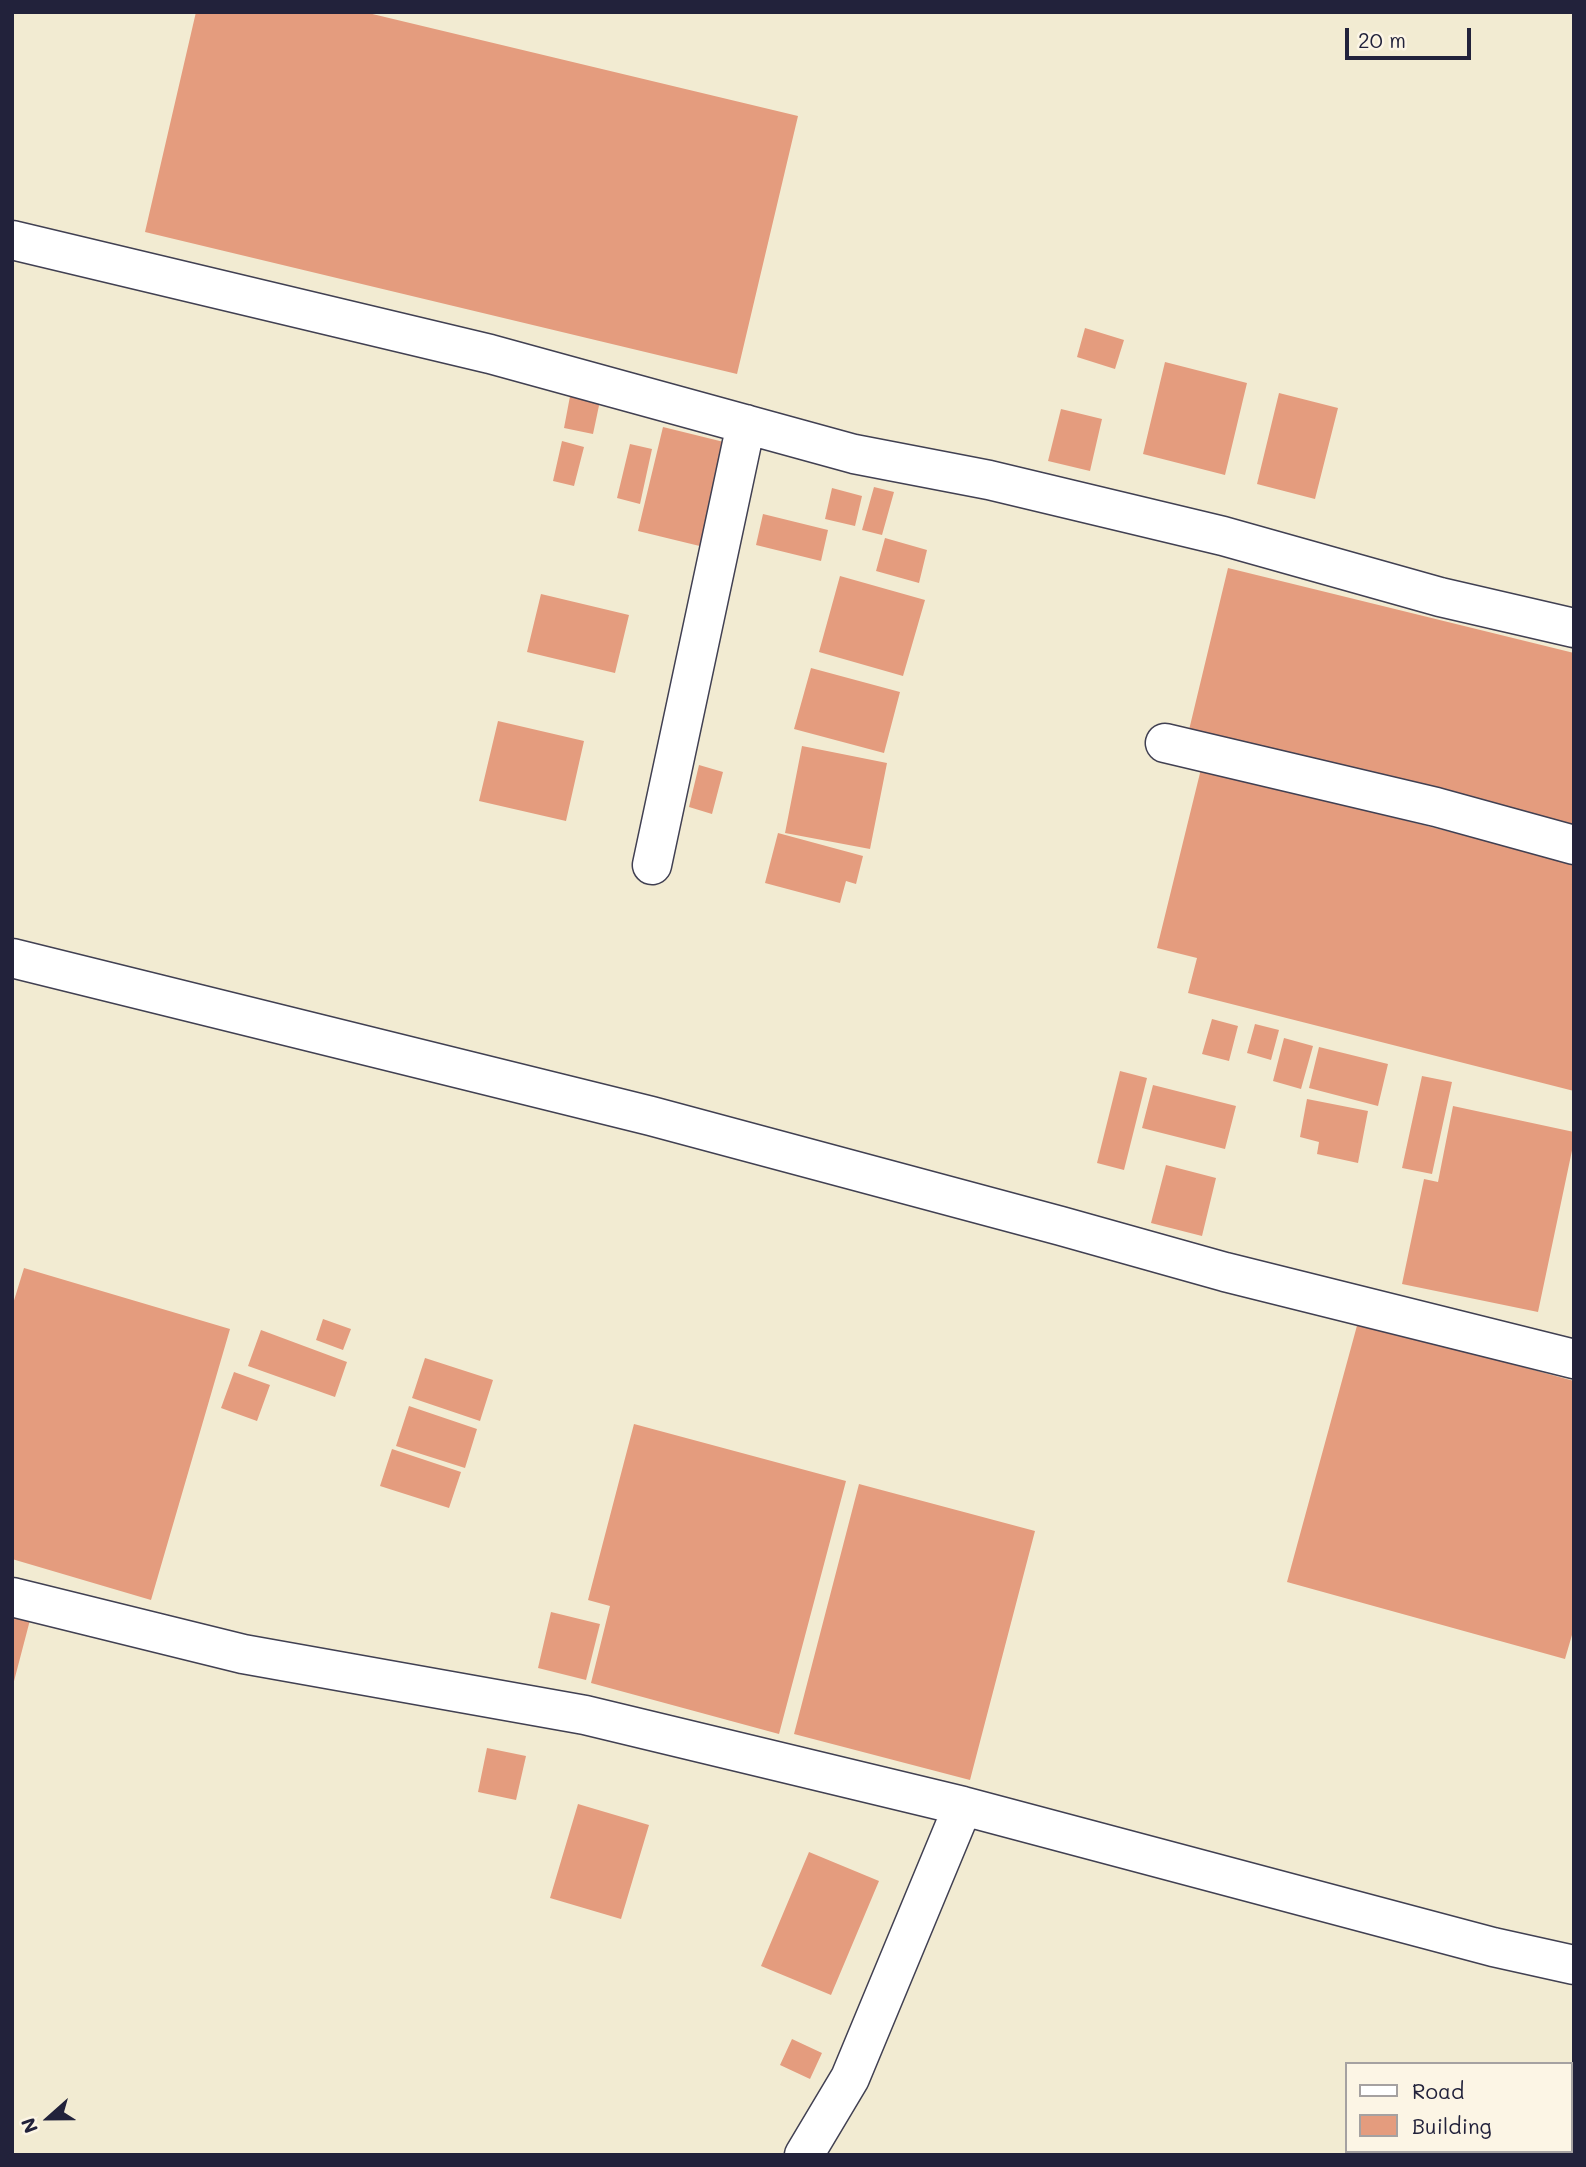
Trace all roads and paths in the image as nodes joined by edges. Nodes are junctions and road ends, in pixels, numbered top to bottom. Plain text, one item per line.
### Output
1 (12, 240) edge
2 (746, 424) junction
3 (1574, 628) edge
4 (1165, 743) dead end
5 (1574, 845) edge
6 (652, 865) dead end
7 (12, 958) edge
8 (1574, 1359) edge
9 (12, 1597) edge
10 (963, 1806) junction
11 (1574, 1965) edge
12 (804, 2155) edge

1 - 2 street
2 - 3 street
2 - 6 street
4 - 5 street
7 - 8 street
9 - 10 street
10 - 11 street
10 - 12 street

